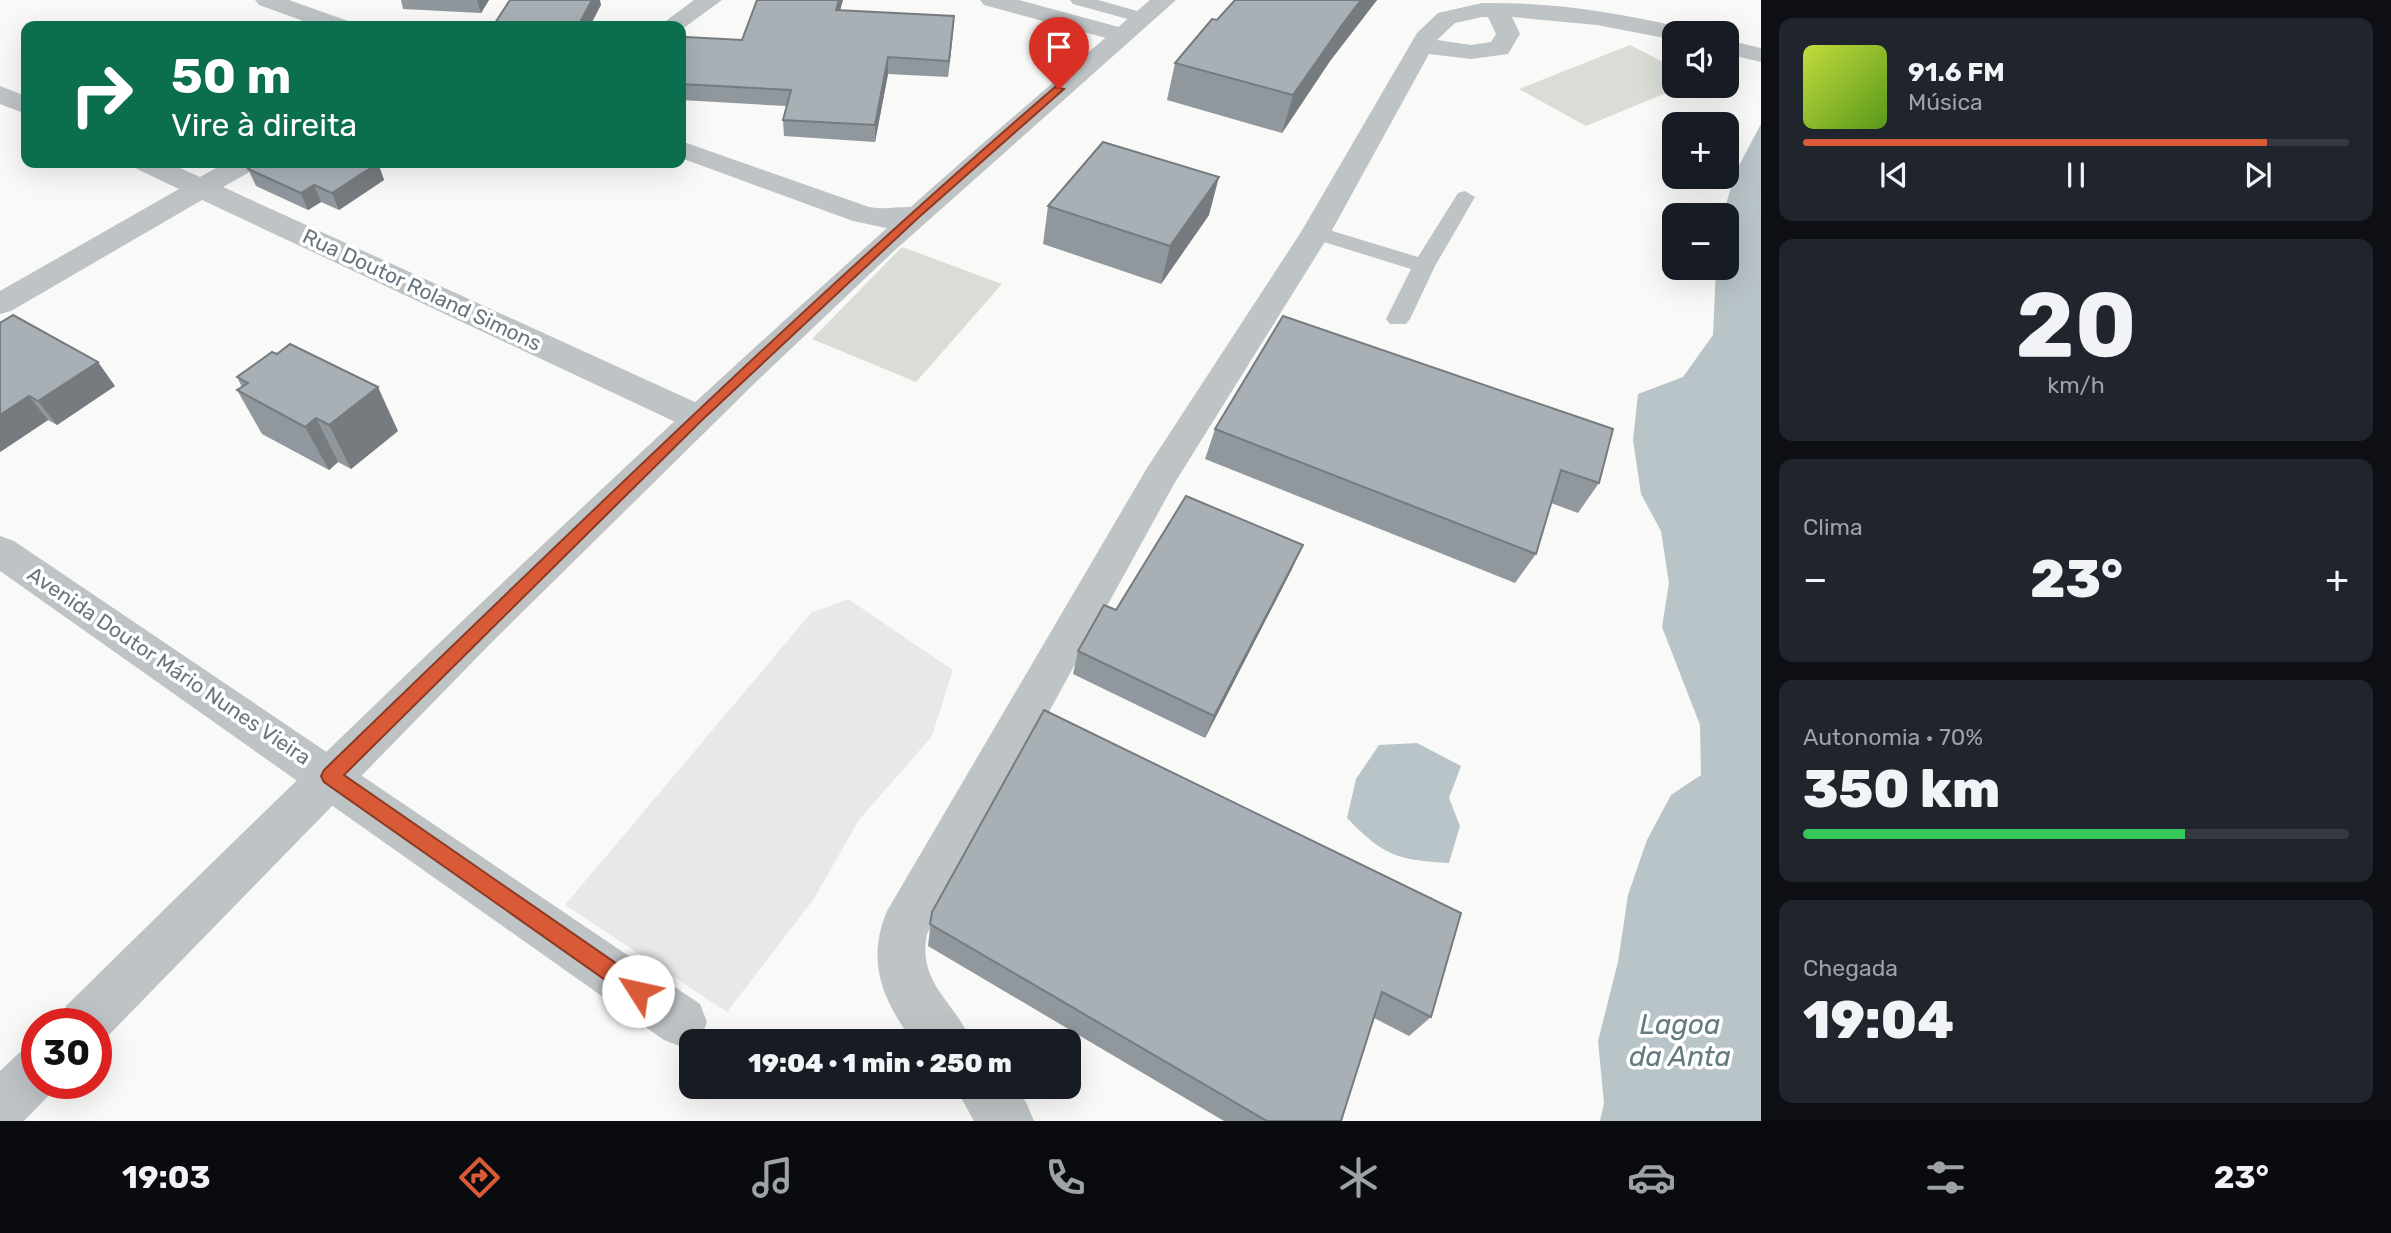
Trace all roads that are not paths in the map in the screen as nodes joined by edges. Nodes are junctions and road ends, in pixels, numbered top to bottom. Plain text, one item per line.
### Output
1 (267, 0) edge
2 (710, 0) edge
3 (992, 0) edge
4 (1079, 0) edge
5 (1142, 18) edge
6 (325, 21) edge
7 (678, 21) edge
8 (1662, 24) edge
9 (1739, 50) edge
10 (1761, 55) edge
11 (0, 94) edge
12 (21, 104) edge
13 (686, 151) edge
14 (158, 168) edge
15 (236, 168) edge
16 (201, 188) junction
17 (1465, 197) dead end
18 (914, 215) junction
19 (1316, 232) junction
20 (1424, 266) junction
21 (0, 304) edge
22 (1398, 319) dead end
23 (696, 417) junction
24 (0, 551) edge
25 (330, 776) junction
26 (100, 1008) edge
27 (682, 1022) dead end
28 (936, 1029) edge
29 (21, 1087) edge
30 (990, 1099) edge
31 (0, 1108) edge
32 (1007, 1121) edge

1 - 6 street
2 - 7 street
3 - 5 street
4 - 5 lane
5 - 18 street
8 - 19 street
9 - 10 street
11 - 12 street
13 - 18 street
14 - 16 street, Rua Doutor Roland Simons
15 - 16 street
16 - 21 street
16 - 23 street, Rua Doutor Roland Simons
17 - 20 lane
18 - 23 street
19 - 20 lane
19 - 28 street
20 - 22 lane
23 - 25 street
24 - 25 street, Avenida Doutor Mário Nunes Vieira
25 - 26 street
25 - 27 street, Avenida Doutor Mário Nunes Vieira
29 - 31 street
30 - 32 street

